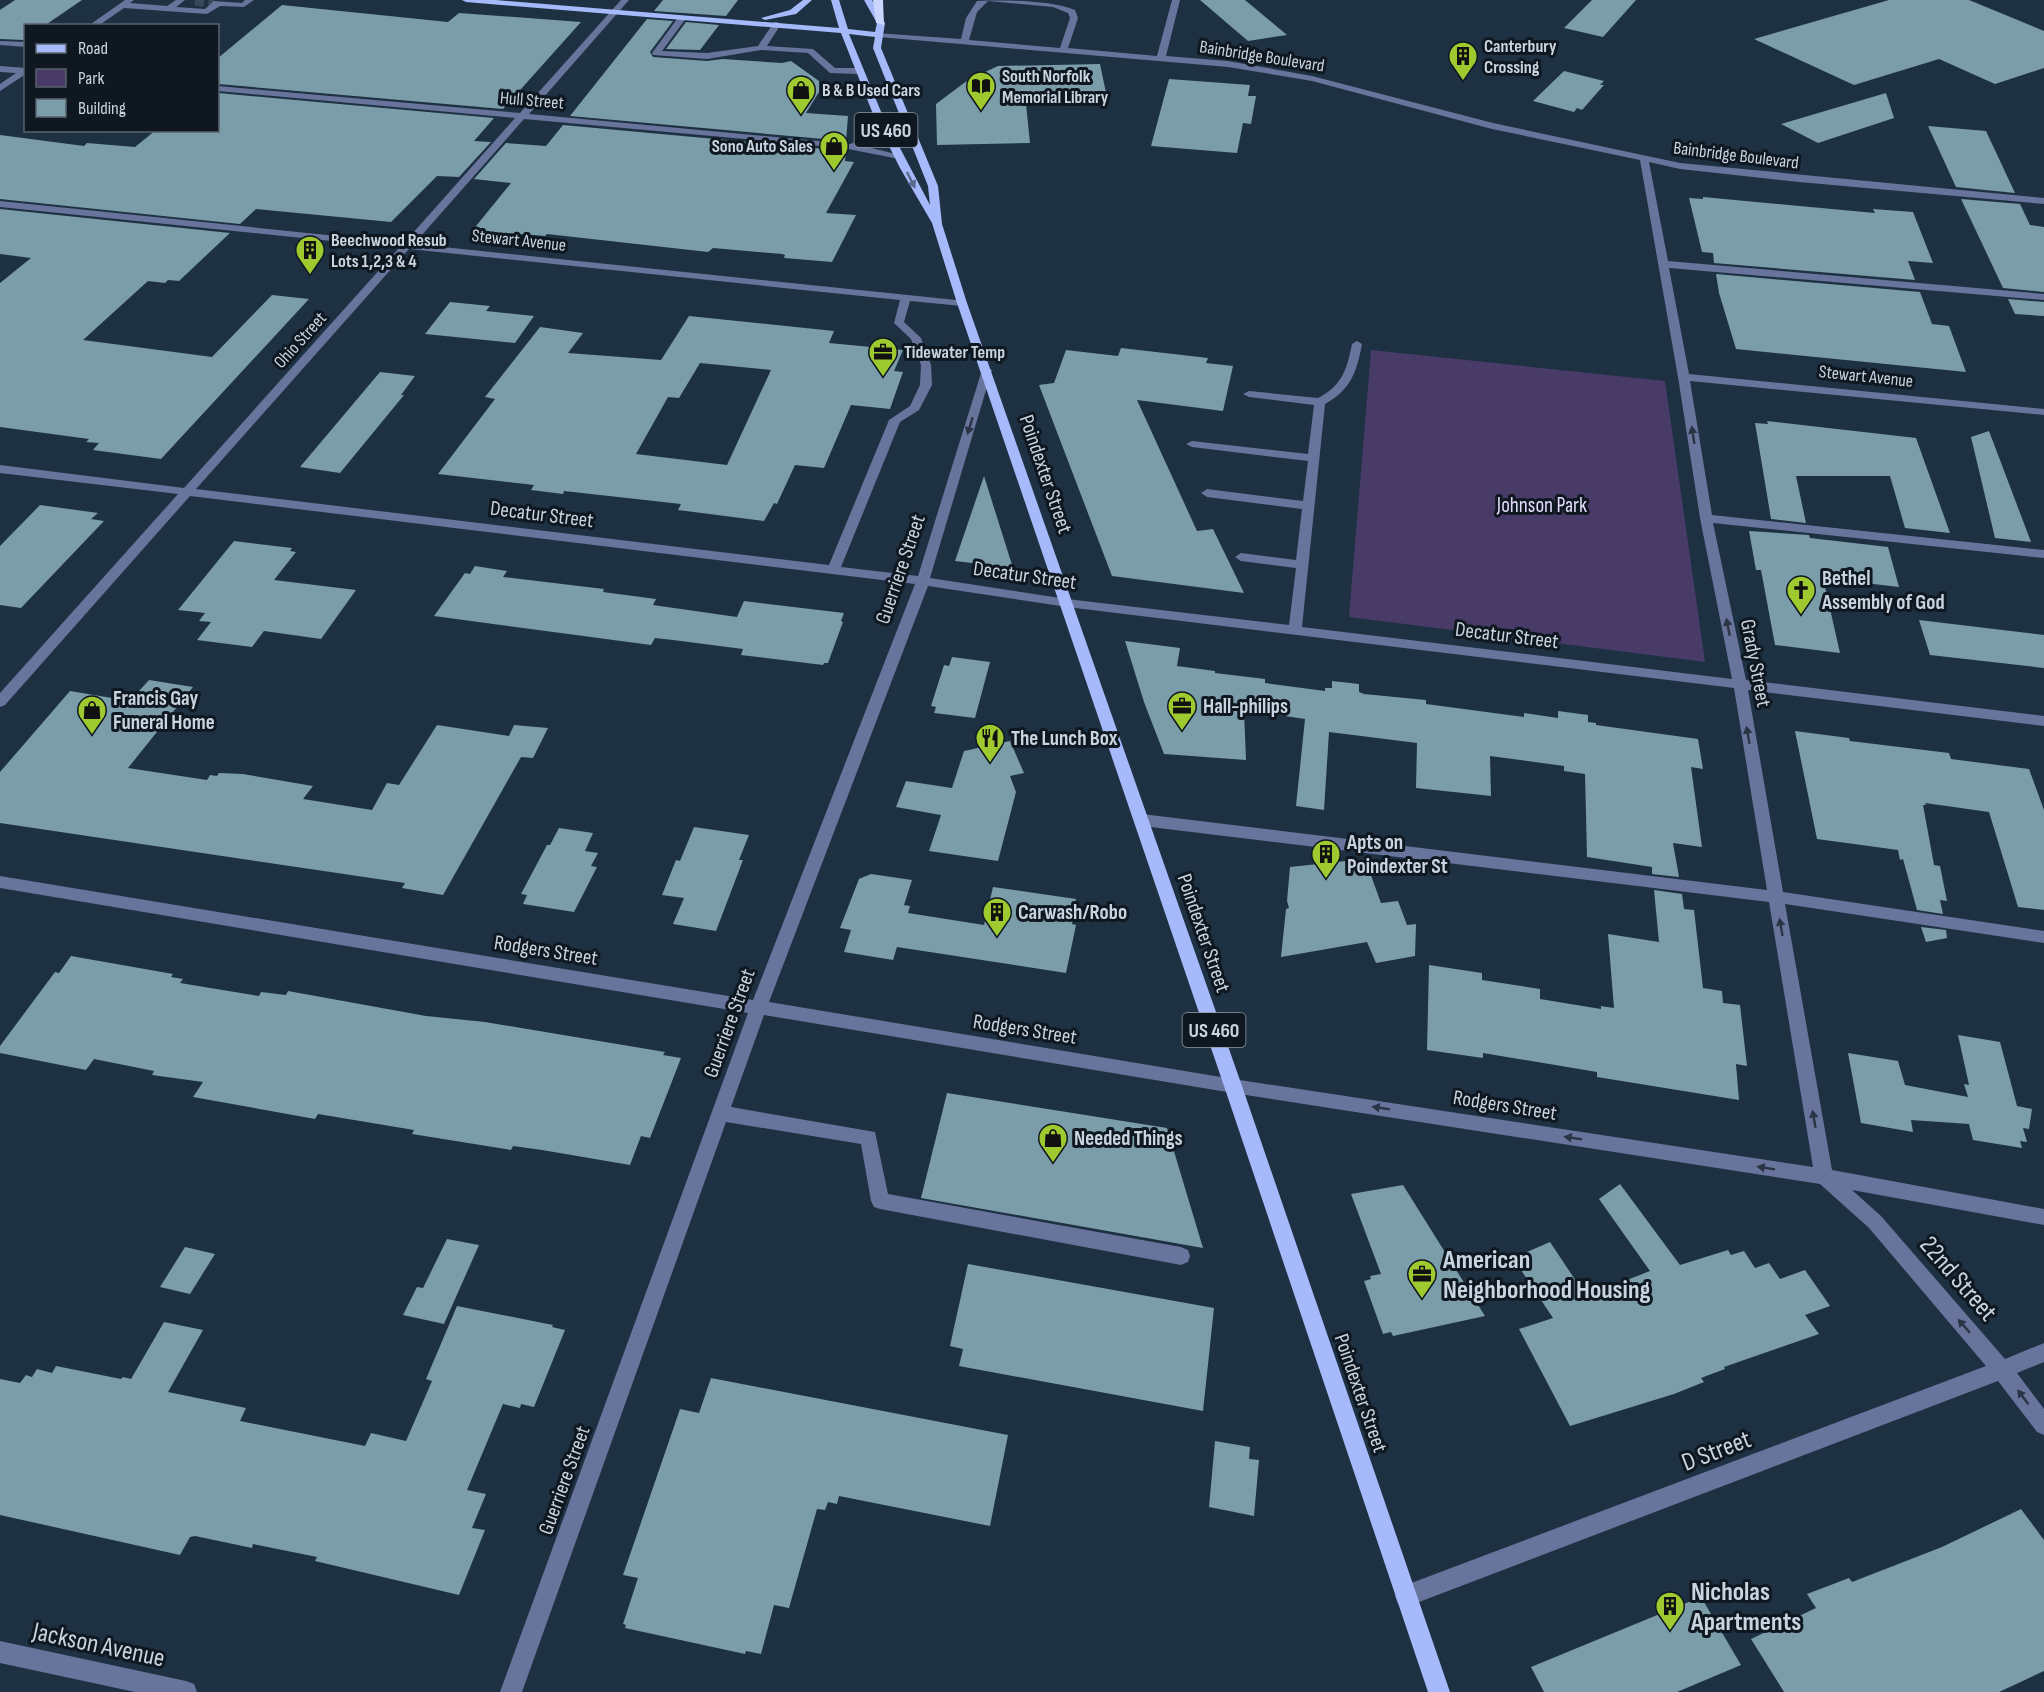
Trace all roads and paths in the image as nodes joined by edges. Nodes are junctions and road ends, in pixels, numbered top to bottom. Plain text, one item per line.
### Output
1 (181, 0) edge
2 (250, 0) edge
3 (466, 0) edge
4 (625, 0) edge
5 (808, 0) edge
6 (835, 0) edge
7 (868, 0) edge
8 (878, 0) edge
9 (985, 0) edge
10 (992, 0) edge
11 (1176, 0) edge
12 (188, 1) edge
13 (219, 2) edge
14 (126, 3) edge
15 (169, 9) junction
16 (614, 12) junction
17 (683, 17) junction
18 (739, 21) junction
19 (881, 23) junction
20 (95, 24) edge
21 (777, 24) junction
22 (843, 31) junction
23 (879, 35) junction
24 (965, 42) junction
25 (0, 43) edge
26 (24, 45) edge
27 (761, 48) junction
28 (1063, 50) junction
29 (1161, 58) junction
30 (0, 69) edge
31 (24, 71) edge
32 (859, 71) junction
33 (24, 72) edge
34 (0, 88) edge
35 (219, 88) edge
36 (524, 116) junction
37 (884, 127) junction
38 (843, 145) junction
39 (899, 156) junction
40 (1644, 158) junction
41 (2044, 201) edge
42 (0, 204) edge
43 (937, 224) junction
44 (406, 246) junction
45 (1662, 264) junction
46 (2044, 297) edge
47 (906, 298) junction
48 (962, 303) junction
49 (1357, 344) dead end
50 (987, 370) junction
51 (1684, 377) junction
52 (1249, 394) dead end
53 (1320, 402) junction
54 (2044, 412) edge
55 (1192, 444) dead end
56 (1314, 458) junction
57 (0, 469) edge
58 (187, 492) junction
59 (1207, 494) dead end
60 (1309, 506) junction
61 (1706, 519) junction
62 (2044, 554) edge
63 (1241, 557) dead end
64 (1302, 565) junction
65 (833, 570) junction
66 (922, 581) junction
67 (1067, 603) junction
68 (1295, 631) junction
69 (1740, 684) junction
70 (0, 702) edge
71 (2044, 722) edge
72 (1142, 820) junction
73 (0, 882) edge
74 (1776, 897) junction
75 (2044, 937) edge
76 (758, 1009) junction
77 (1233, 1086) junction
78 (720, 1113) junction
79 (1824, 1177) junction
80 (2044, 1217) edge
81 (1180, 1256) dead end
82 (2044, 1352) edge
83 (2002, 1370) junction
84 (2044, 1425) edge
85 (1407, 1596) junction
86 (0, 1652) edge
87 (186, 1692) edge
88 (511, 1692) edge
89 (1439, 1692) edge

1 - 12 street
1 - 15 street
2 - 13 street
3 - 16 main road, Bainbridge Boulevard
4 - 16 street, Ohio Street
5 - 18 main road
6 - 22 main road, Poindexter Street
7 - 19 main road
8 - 19 highway
9 - 24 street
10 - 28 street
11 - 29 street
13 - 15 street
14 - 15 street
14 - 20 street
16 - 17 main road, Bainbridge Boulevard
16 - 36 street, Ohio Street
17 - 18 main road, Bainbridge Boulevard
17 - 27 street
18 - 21 main road, Bainbridge Boulevard
19 - 23 main road, Poindexter Street
21 - 22 main road, Bainbridge Boulevard
21 - 27 street
22 - 23 main road, Bainbridge Boulevard
22 - 32 main road, Poindexter Street / US 460
23 - 24 street, Bainbridge Boulevard
23 - 43 main road, Poindexter Street / US 460
24 - 28 street, Bainbridge Boulevard
25 - 26 street
27 - 32 street
28 - 29 street, Bainbridge Boulevard
29 - 40 street, Bainbridge Boulevard
30 - 31 street
32 - 37 main road, Poindexter Street / US 460
33 - 34 street
35 - 36 street, Hull Street
36 - 38 street, Hull Street
36 - 44 street, Ohio Street
37 - 38 street, Hull Street
37 - 39 main road, Poindexter Street / US 460
38 - 39 street, Hull Street
39 -> 43 main road, Poindexter Street / US 460
40 - 41 street, Bainbridge Boulevard
40 - 45 street, Grady Street
42 - 44 street, Stewart Avenue
43 - 48 main road, Poindexter Street / US 460
44 - 47 street, Stewart Avenue
44 - 58 street, Ohio Street
45 - 46 street
45 - 51 street, Grady Street
47 - 48 street, Stewart Avenue
47 - 65 street
48 - 50 main road, Poindexter Street / US 460
49 - 53 street
50 -> 66 street, Guerriere Street
50 - 67 main road, Poindexter Street / US 460
51 - 54 street, Stewart Avenue
61 -> 51 street, Grady Street
52 - 53 street
53 - 56 street
55 - 56 street
56 - 60 street
57 - 58 street, Decatur Street
58 - 65 street, Decatur Street
58 - 70 street, Ohio Street
59 - 60 street
60 - 64 street
61 - 62 street
69 -> 61 street, Grady Street
63 - 64 street
64 - 68 street
65 - 66 street, Decatur Street
66 - 67 street, Decatur Street
66 - 76 street, Guerriere Street
67 - 68 street, Decatur Street
67 - 72 main road, Poindexter Street / US 460
68 - 69 street, Decatur Street
69 - 71 street, Decatur Street
74 -> 69 street, Grady Street
72 - 74 street
72 - 77 main road, Poindexter Street / US 460
73 - 76 street, Rodgers Street
74 - 75 street
79 -> 74 street, Grady Street
76 - 77 street, Rodgers Street
76 - 78 street, Guerriere Street
79 -> 77 street, Rodgers Street
77 - 85 main road, Poindexter Street / US 460
78 - 81 street
78 - 88 street, Guerriere Street
79 - 80 street, Rodgers Street
83 -> 79 street, 22nd Street
82 - 83 street, D Street
84 -> 83 street, 22nd Street
83 - 85 street, D Street
85 - 89 main road, Poindexter Street / US 460
86 - 87 street, Jackson Avenue

